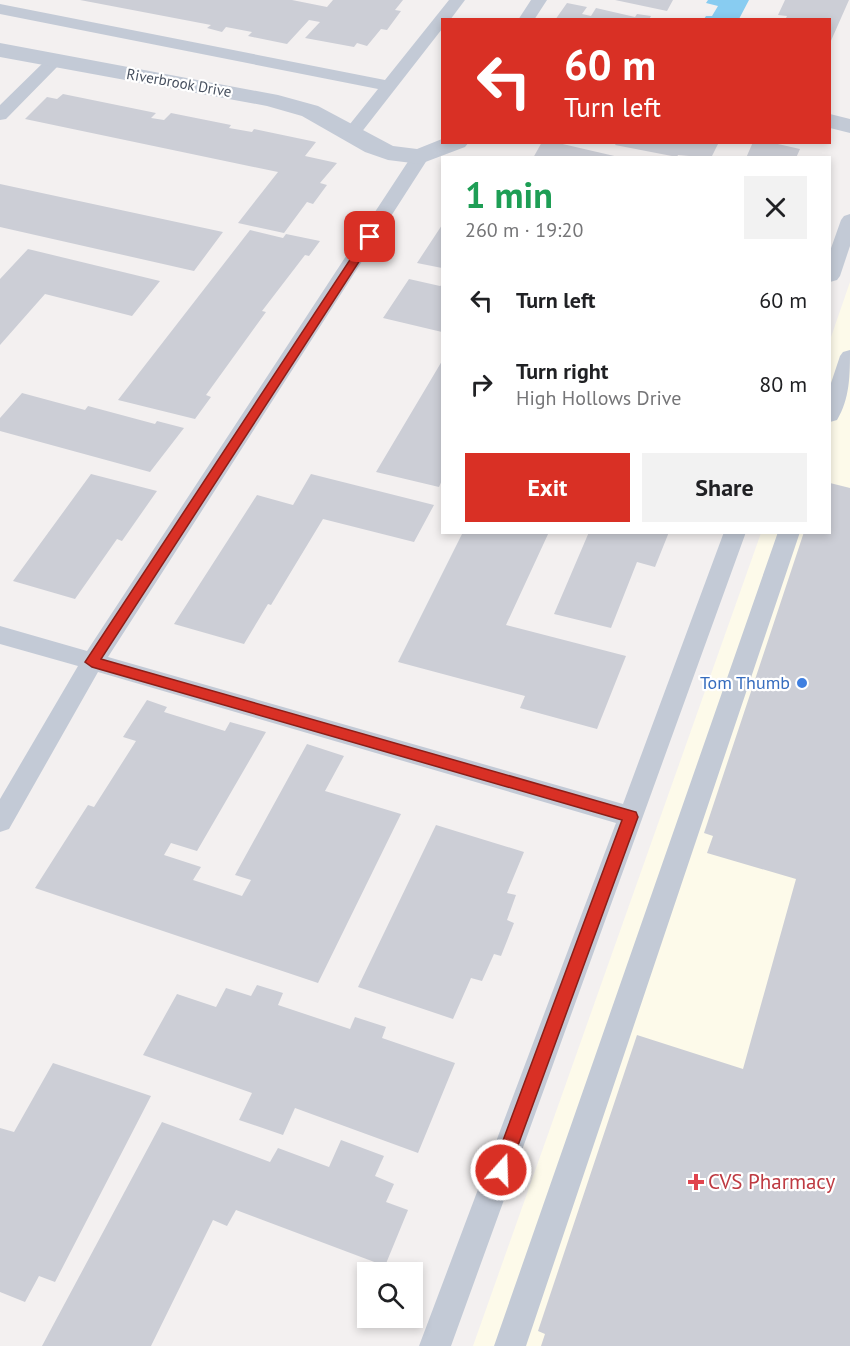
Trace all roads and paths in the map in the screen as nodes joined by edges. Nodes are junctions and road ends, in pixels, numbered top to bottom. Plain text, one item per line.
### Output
1 (458, 0) edge
2 (539, 0) edge
3 (0, 9) edge
4 (444, 18) edge
5 (527, 18) edge
6 (441, 22) edge
7 (0, 50) edge
8 (54, 61) junction
9 (390, 86) junction
10 (0, 115) edge
11 (831, 121) edge
12 (850, 126) edge
13 (351, 134) junction
14 (452, 144) edge
15 (420, 157) junction
16 (850, 220) edge
17 (831, 273) edge
18 (850, 356) edge
19 (831, 412) edge
20 (734, 534) edge
21 (788, 534) edge
22 (0, 635) edge
23 (92, 662) junction
24 (631, 817) junction
25 (0, 822) edge
26 (435, 1346) edge
27 (510, 1346) edge

1 - 4 lane
2 - 5 lane
3 - 9 lane
6 - 9 lane
7 - 8 street, Riverbrook Drive
8 - 10 lane
8 - 13 street, Riverbrook Drive
9 - 13 lane
11 - 12 street
13 - 15 street, Riverbrook Drive
14 - 15 street
15 - 23 lane
16 - 17 lane
18 - 19 lane
20 - 24 lane
21 - 27 lane
22 - 23 lane
23 - 24 lane
23 - 25 lane
24 - 26 lane

